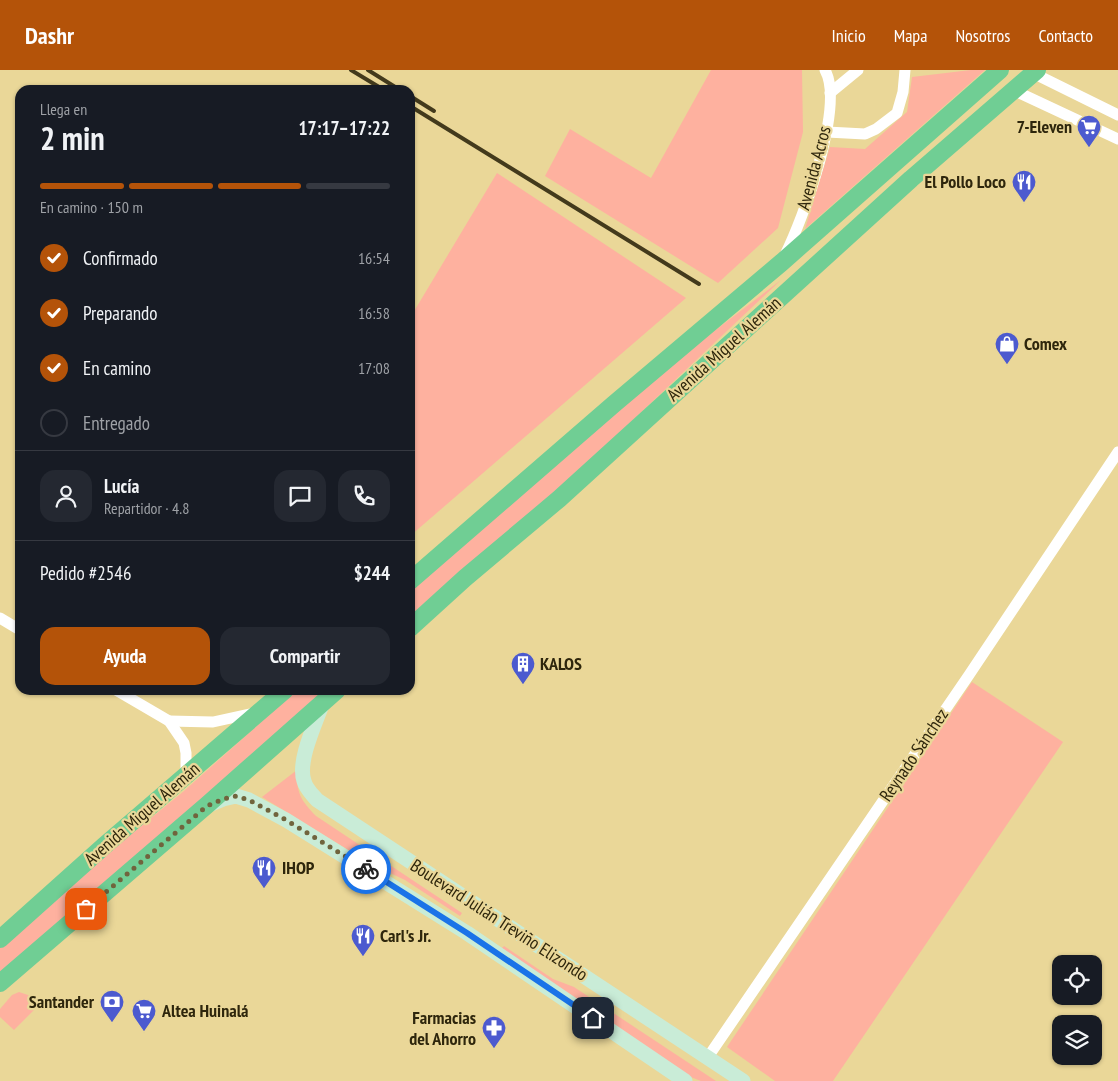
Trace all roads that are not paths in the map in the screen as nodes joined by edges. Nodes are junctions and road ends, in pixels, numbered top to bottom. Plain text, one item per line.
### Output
1 (825, 70) edge
2 (858, 70) edge
3 (905, 70) edge
4 (1000, 70) edge
5 (1035, 72) edge
6 (1013, 90) junction
7 (830, 93) junction
8 (1118, 115) edge
9 (827, 132) junction
10 (1118, 139) edge
11 (781, 263) junction
12 (1118, 452) edge
13 (415, 577) edge
14 (0, 618) edge
15 (415, 624) edge
16 (15, 627) edge
17 (125, 695) edge
18 (279, 695) edge
19 (331, 695) edge
20 (322, 702) junction
21 (260, 712) junction
22 (169, 721) junction
23 (186, 776) junction
24 (207, 806) junction
25 (346, 857) junction
26 (481, 914) dead end
27 (472, 928) dead end
28 (0, 938) edge
29 (0, 983) edge
30 (637, 1010) junction
31 (708, 1057) junction
32 (685, 1081) edge
33 (743, 1081) edge

1 - 7 street, Avenida Acros
2 - 7 street
3 - 9 street
4 - 11 highway, Avenida Miguel Alemán
5 - 6 highway, Avenida Miguel Alemán
5 - 8 street
6 - 10 street
6 - 15 highway, Avenida Miguel Alemán
7 - 9 street, Avenida Acros
9 - 11 street, Avenida Acros
11 - 13 highway, Avenida Miguel Alemán
12 - 31 street, Reynado Sánchez
14 - 16 street
17 - 22 street
18 - 21 highway, Avenida Miguel Alemán
19 - 20 highway, Avenida Miguel Alemán
20 - 24 highway, Avenida Miguel Alemán
20 - 30 main road, Boulevard Julián Treviño Elizondo
21 - 22 street
21 - 23 highway, Avenida Miguel Alemán
22 - 23 street
23 - 28 highway, Avenida Miguel Alemán
24 - 25 main road, Boulevard Julián Treviño Elizondo
24 - 29 highway, Avenida Miguel Alemán
25 - 27 main road
25 - 32 main road, Boulevard Julián Treviño Elizondo
26 - 30 main road
30 - 31 main road, Boulevard Julián Treviño Elizondo
31 - 33 main road, Boulevard Julián Treviño Elizondo

